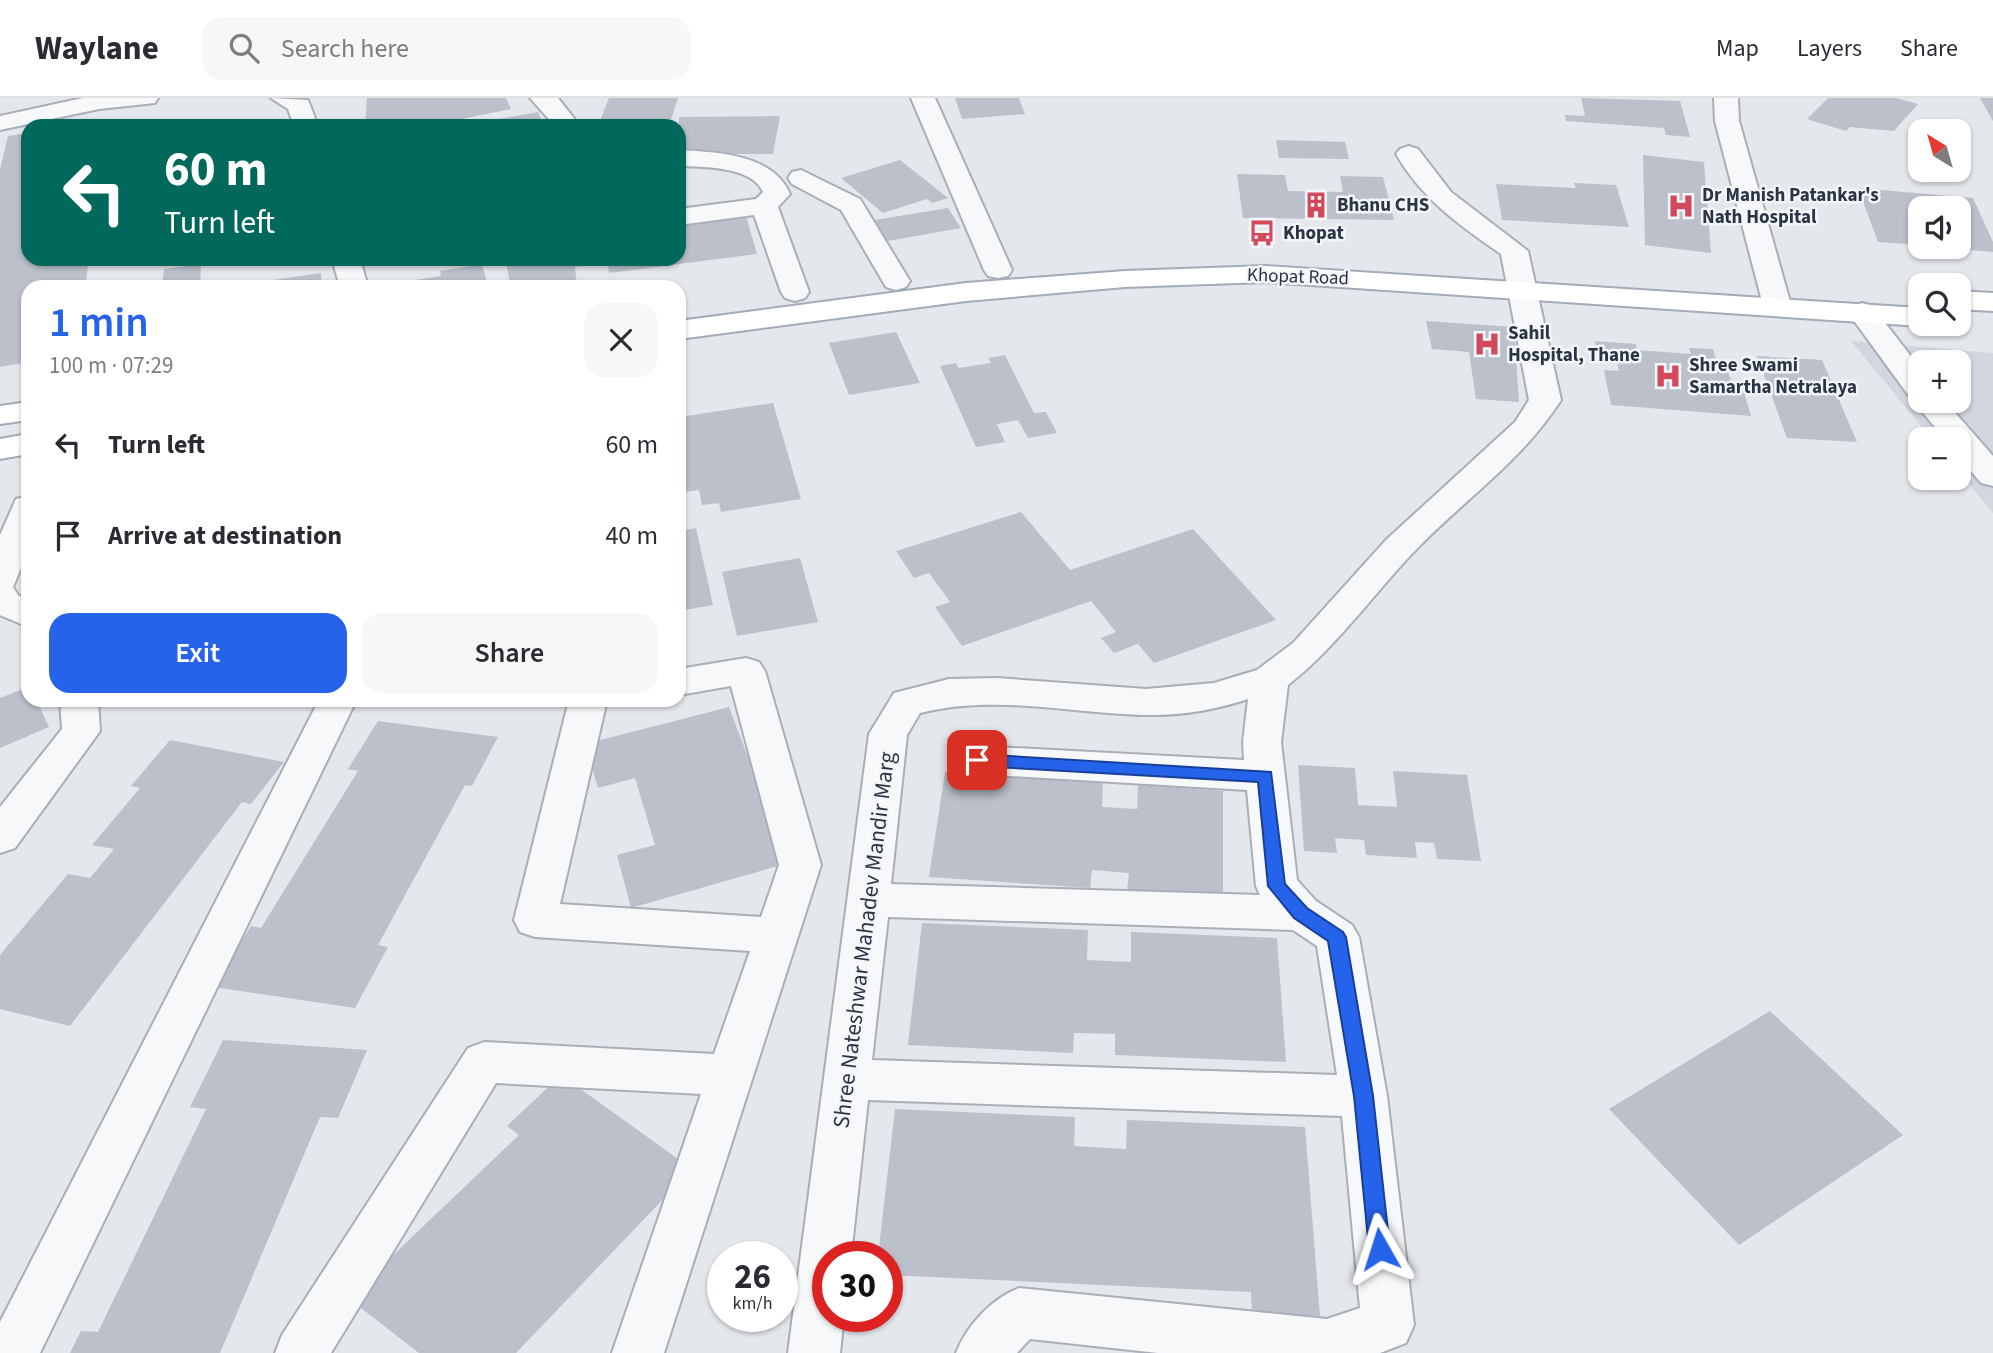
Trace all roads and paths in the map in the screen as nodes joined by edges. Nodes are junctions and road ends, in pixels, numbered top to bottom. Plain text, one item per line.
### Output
1 (146, 98) edge
2 (283, 98) edge
3 (542, 98) edge
4 (923, 98) edge
5 (1726, 98) edge
6 (304, 119) edge
7 (562, 119) edge
8 (0, 123) edge
9 (1409, 154) dead end
10 (686, 159) edge
11 (686, 170) edge
12 (781, 191) junction
13 (686, 215) edge
14 (998, 270) junction
15 (895, 281) junction
16 (1523, 283) junction
17 (795, 292) junction
18 (1774, 295) junction
19 (1908, 297) edge
20 (1971, 300) edge
21 (1993, 302) edge
22 (686, 305) edge
23 (1862, 312) junction
24 (1908, 316) edge
25 (1971, 321) edge
26 (1993, 322) edge
27 (686, 329) edge
28 (1908, 373) edge
29 (21, 412) edge
30 (1939, 413) edge
31 (0, 415) edge
32 (21, 445) edge
33 (0, 449) edge
34 (1993, 476) edge
35 (21, 524) edge
36 (0, 579) edge
37 (0, 596) edge
38 (21, 611) edge
39 (1270, 679) junction
40 (686, 681) edge
41 (79, 707) edge
42 (334, 707) edge
43 (586, 707) edge
44 (977, 760) dead end
45 (1265, 776) junction
46 (0, 837) edge
47 (868, 901) junction
48 (1301, 913) junction
49 (777, 935) junction
50 (730, 1075) junction
51 (847, 1079) junction
52 (1364, 1096) junction
53 (12, 1353) edge
54 (301, 1353) edge
55 (638, 1353) edge
56 (814, 1353) edge
57 (982, 1353) edge

1 - 8 street
2 - 6 street
3 - 7 street
4 - 14 street
5 - 18 street
9 - 16 street, Shree Nateshwar Mahadev Mandir Marg
10 - 12 street
11 - 12 street
12 - 13 street
12 - 15 street
12 - 17 street
14 - 15 main road, Khopat Road
14 - 16 main road, Khopat Road
15 - 17 main road, Khopat Road
16 - 18 main road, Khopat Road
16 - 27 main road, Khopat Road
16 - 39 street, Shree Nateshwar Mahadev Mandir Marg
17 - 22 main road, Khopat Road
18 - 19 main road, Khopat Road
18 - 23 main road, Khopat Road
20 - 21 main road
23 - 24 main road, Khopat Road
23 - 28 street
25 - 26 main road
29 - 31 main road
30 - 34 street
32 - 33 main road
35 - 36 street
37 - 38 street
39 - 45 street
39 - 47 street, Shree Nateshwar Mahadev Mandir Marg
40 - 49 street
41 - 46 street
42 - 53 street
43 - 49 street
44 - 45 street
45 - 48 street
47 - 48 street
47 - 51 street, Shree Nateshwar Mahadev Mandir Marg
48 - 52 street
49 - 50 street
50 - 54 street
50 - 55 street
51 - 52 street
51 - 56 street, Shree Nateshwar Mahadev Mandir Marg
52 - 57 street

